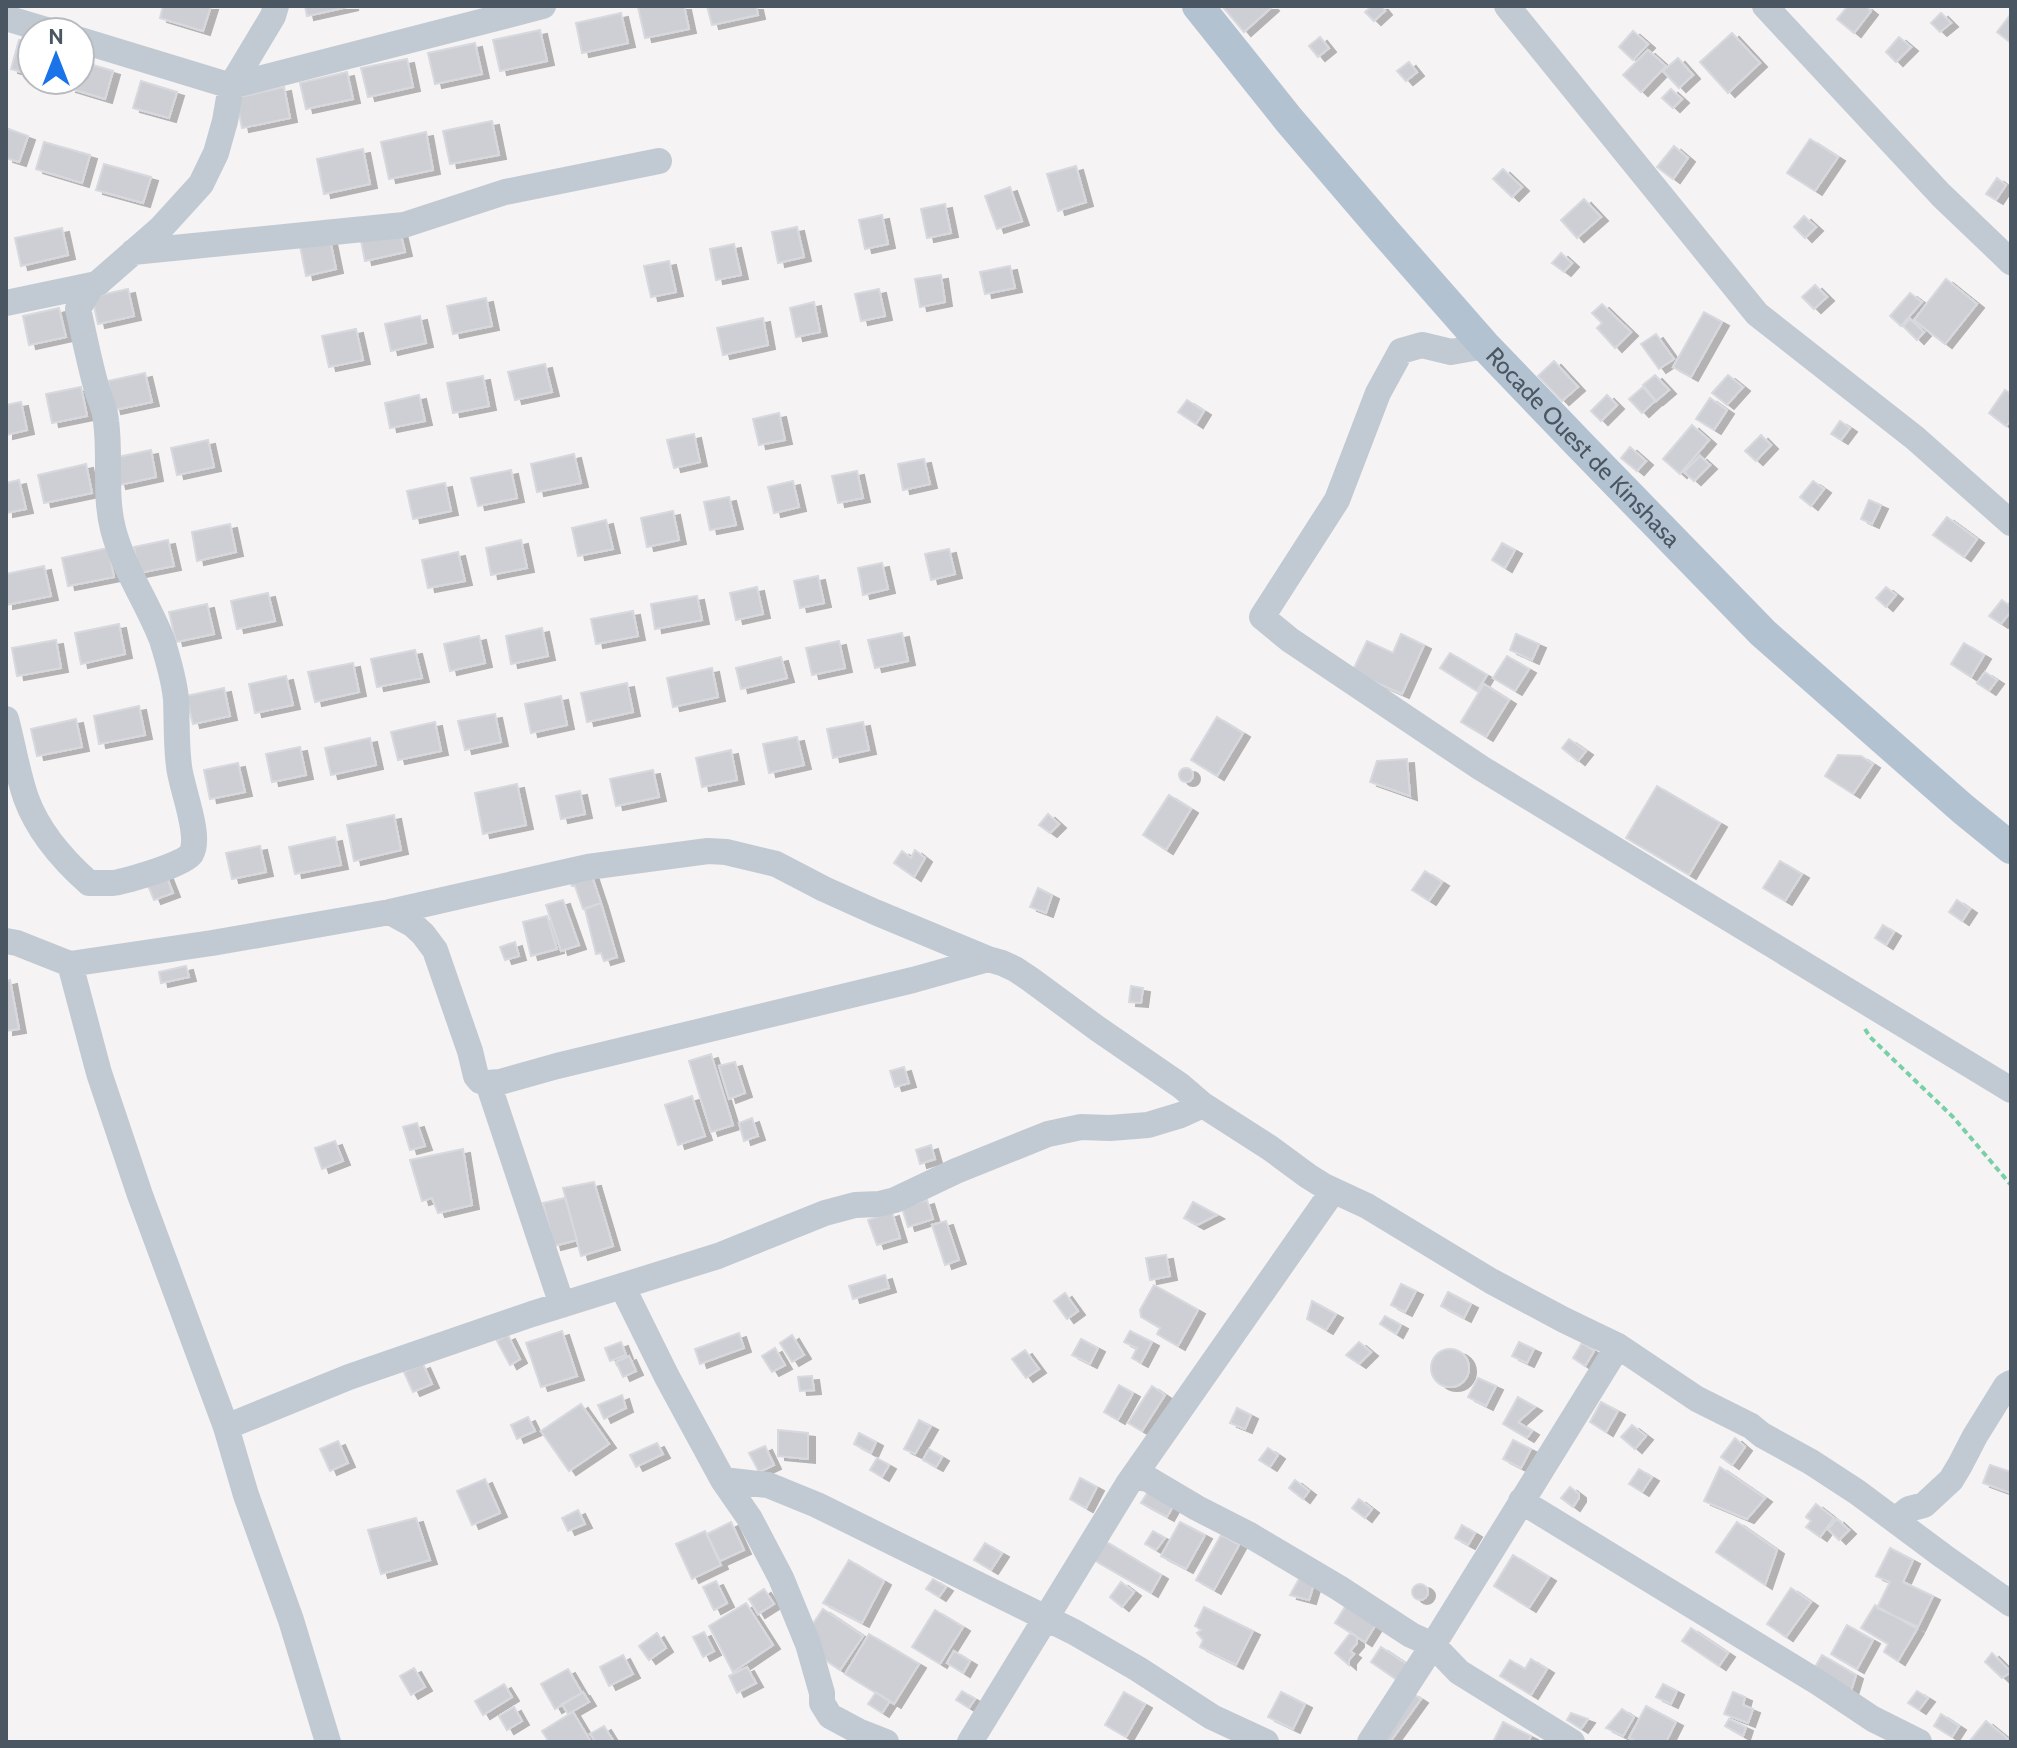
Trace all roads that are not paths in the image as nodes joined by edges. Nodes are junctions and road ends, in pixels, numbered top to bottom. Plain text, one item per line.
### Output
1 (276, 6) edge
2 (543, 6) edge
3 (1198, 6) edge
4 (1507, 6) edge
5 (1765, 6) edge
6 (96, 45) edge
7 (231, 86) junction
8 (659, 161) dead end
9 (133, 252) junction
10 (2011, 262) edge
11 (92, 285) junction
12 (50, 293) junction
13 (6, 303) edge
14 (78, 309) junction
15 (1485, 346) junction
16 (2011, 523) edge
17 (6, 719) edge
18 (2011, 848) edge
19 (390, 912) junction
20 (6, 941) edge
21 (988, 959) junction
22 (70, 964) junction
23 (488, 1083) junction
24 (2011, 1090) edge
25 (1203, 1105) junction
26 (1333, 1191) junction
27 (622, 1286) junction
28 (562, 1305) junction
29 (1618, 1346) junction
30 (2011, 1383) edge
31 (226, 1427) junction
32 (1134, 1477) junction
33 (723, 1480) junction
34 (1521, 1501) junction
35 (1895, 1520) junction
36 (2011, 1604) edge
37 (1045, 1618) junction
38 (1433, 1645) junction
39 (328, 1742) edge
40 (886, 1742) edge
41 (970, 1742) edge
42 (1266, 1742) edge
43 (1370, 1742) edge
44 (1572, 1742) edge
45 (1919, 1742) edge

1 - 7 street
2 - 7 street
3 - 15 main road, Rocade Ouest de Kinshasa
4 - 16 street
5 - 10 street
6 - 7 street
7 - 9 street
8 - 9 street
9 - 11 street
11 - 12 street
11 - 14 street
12 - 13 street
12 - 14 street
14 - 17 street
15 - 18 main road, Rocade Ouest de Kinshasa
15 - 24 street
19 - 21 street
19 - 22 street
19 - 23 street
20 - 22 street
21 - 23 street
21 - 25 street
22 - 31 street
23 - 28 street
25 - 26 street
25 - 27 street
26 - 29 street
26 - 32 street
27 - 28 street
27 - 33 street
28 - 31 street
29 - 34 street
29 - 35 street
30 - 35 street
31 - 39 street
32 - 37 street
32 - 38 street
33 - 37 street
33 - 40 street
34 - 38 street
34 - 45 street
35 - 36 street
37 - 41 street
37 - 42 street
38 - 43 street
38 - 44 street

